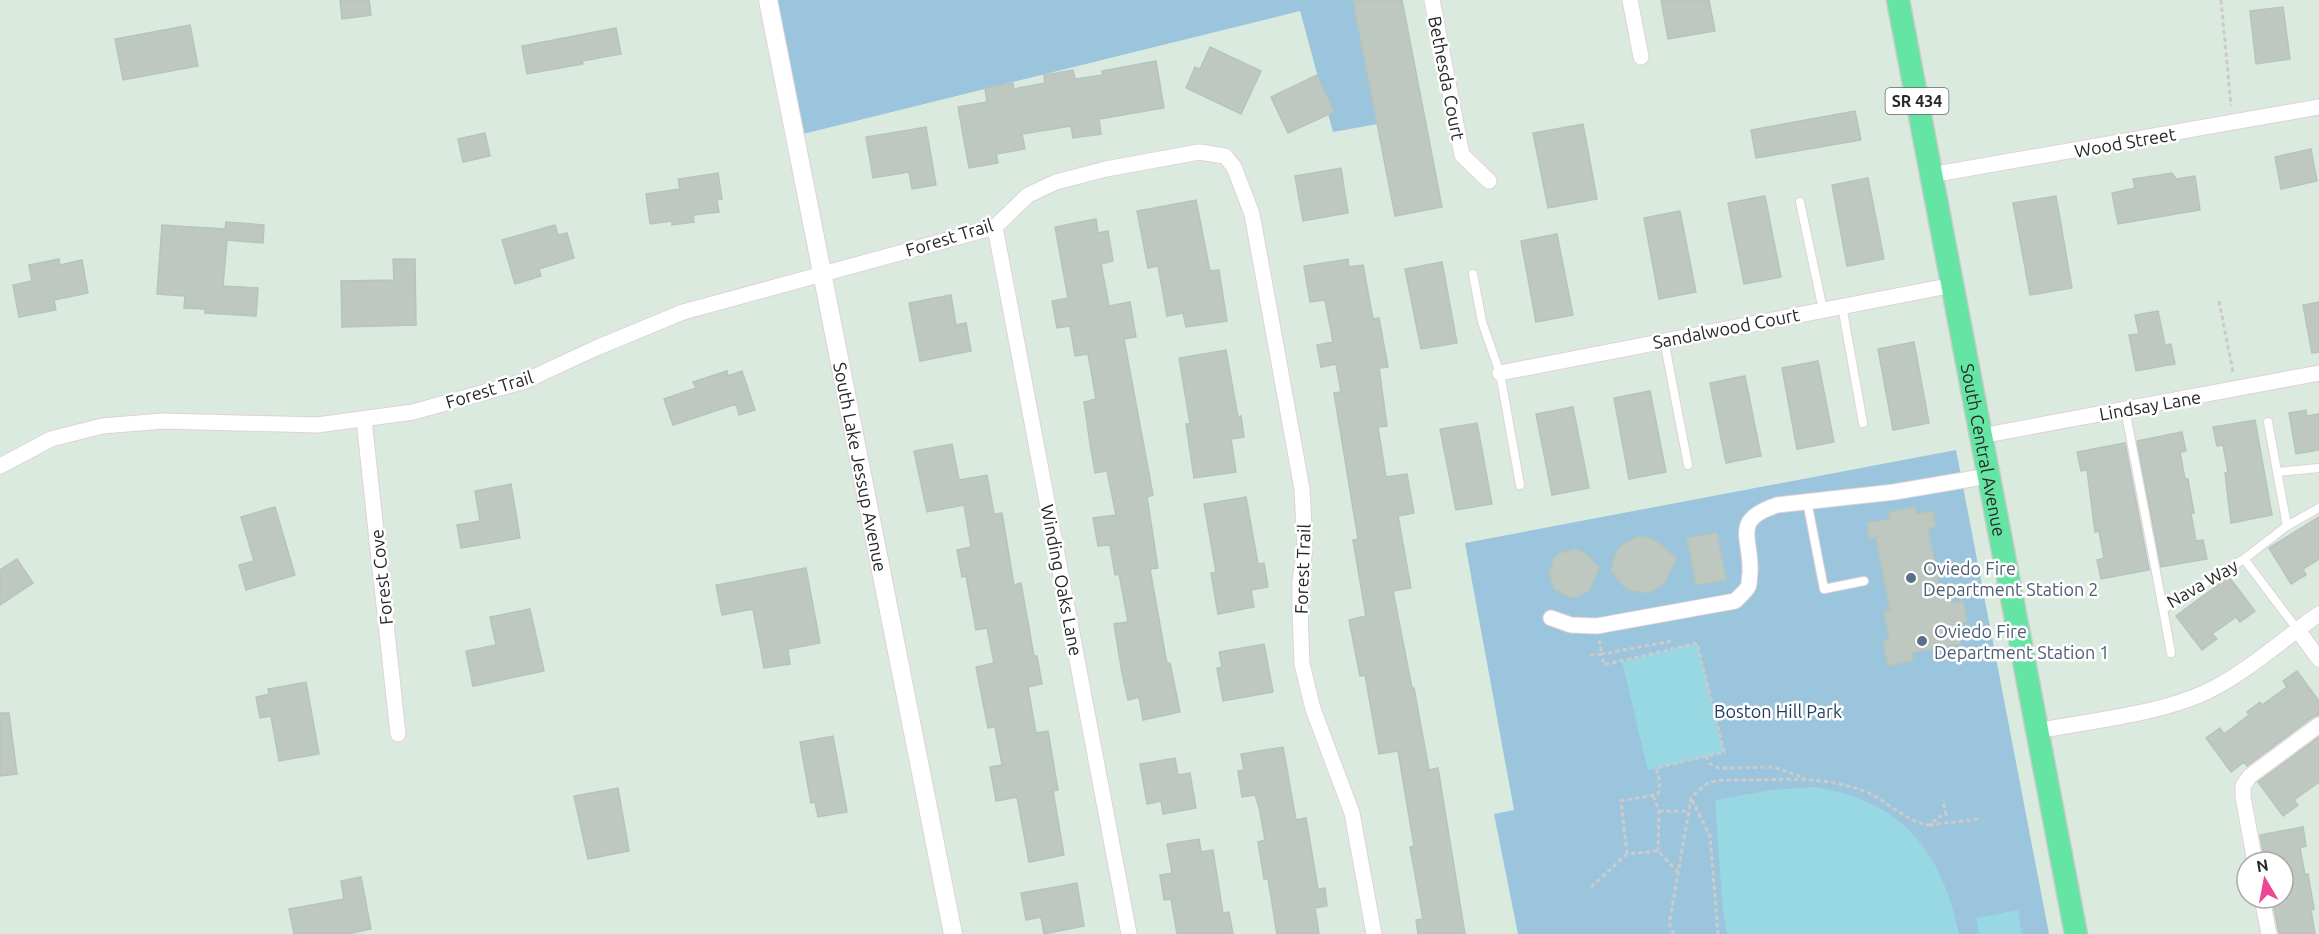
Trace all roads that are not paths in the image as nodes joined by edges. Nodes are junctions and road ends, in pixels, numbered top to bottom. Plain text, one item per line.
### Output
1 (768, 0) edge
2 (1432, 0) edge
3 (1630, 0) edge
4 (1898, 0) edge
5 (1641, 57) dead end
6 (2319, 107) edge
7 (1932, 175) junction
8 (1489, 181) dead end
9 (1800, 202) dead end
10 (995, 227) junction
11 (821, 273) junction
12 (1473, 274) dead end
13 (1953, 285) junction
14 (1842, 306) junction
15 (1823, 310) junction
16 (1664, 340) junction
17 (1500, 373) junction
18 (2319, 373) edge
19 (2125, 409) junction
20 (364, 420) junction
21 (2268, 422) dead end
22 (1863, 423) dead end
23 (1981, 436) junction
24 (1688, 465) dead end
25 (0, 466) edge
26 (2319, 468) edge
27 (2277, 472) junction
28 (1988, 476) junction
29 (1520, 485) dead end
30 (1807, 501) junction
31 (2319, 508) edge
32 (2288, 526) junction
33 (2244, 558) junction
34 (1864, 581) dead end
35 (2163, 609) junction
36 (2319, 614) edge
37 (1551, 618) dead end
38 (2297, 629) junction
39 (2171, 653) dead end
40 (2319, 659) edge
41 (2319, 725) edge
42 (2037, 731) junction
43 (398, 734) dead end
44 (2253, 850) edge
45 (2264, 910) edge
46 (953, 934) edge
47 (1129, 934) edge
48 (1374, 934) edge
49 (2076, 934) edge
50 (2269, 934) edge

1 - 11 street, South Lake Jessup Avenue
2 - 8 street, Bethesda Court
3 - 5 street
4 - 7 main road, South Central Avenue / SR 434
6 - 7 street, Wood Street
7 - 13 main road, South Central Avenue / SR 434
9 - 15 lane
10 - 11 street, Forest Trail
10 - 47 street, Winding Oaks Lane
10 - 48 street, Forest Trail
11 - 20 street, Forest Trail
11 - 46 street, South Lake Jessup Avenue
12 - 17 lane
13 - 14 street, Sandalwood Court
13 - 23 main road, South Central Avenue / SR 434
14 - 15 street, Sandalwood Court
14 - 22 lane
15 - 16 street, Sandalwood Court
16 - 17 street, Sandalwood Court
16 - 24 lane
17 - 29 lane
18 - 19 street, Lindsay Lane
19 - 23 street, Lindsay Lane
19 - 35 lane, Nava Way
20 - 25 street, Forest Trail
20 - 43 street, Forest Cove
21 - 27 lane
23 - 28 main road, South Central Avenue / SR 434
26 - 27 lane
27 - 32 lane
28 - 30 street
28 - 42 main road, South Central Avenue / SR 434
30 - 34 lane
30 - 37 street
31 - 32 lane
32 - 33 lane
33 - 35 lane, Nava Way
33 - 38 lane, Nava Way
35 - 39 lane
36 - 38 street
38 - 40 street, Nava Way
38 - 42 street
41 - 44 street
42 - 49 main road, South Central Avenue / SR 434
45 - 50 street

